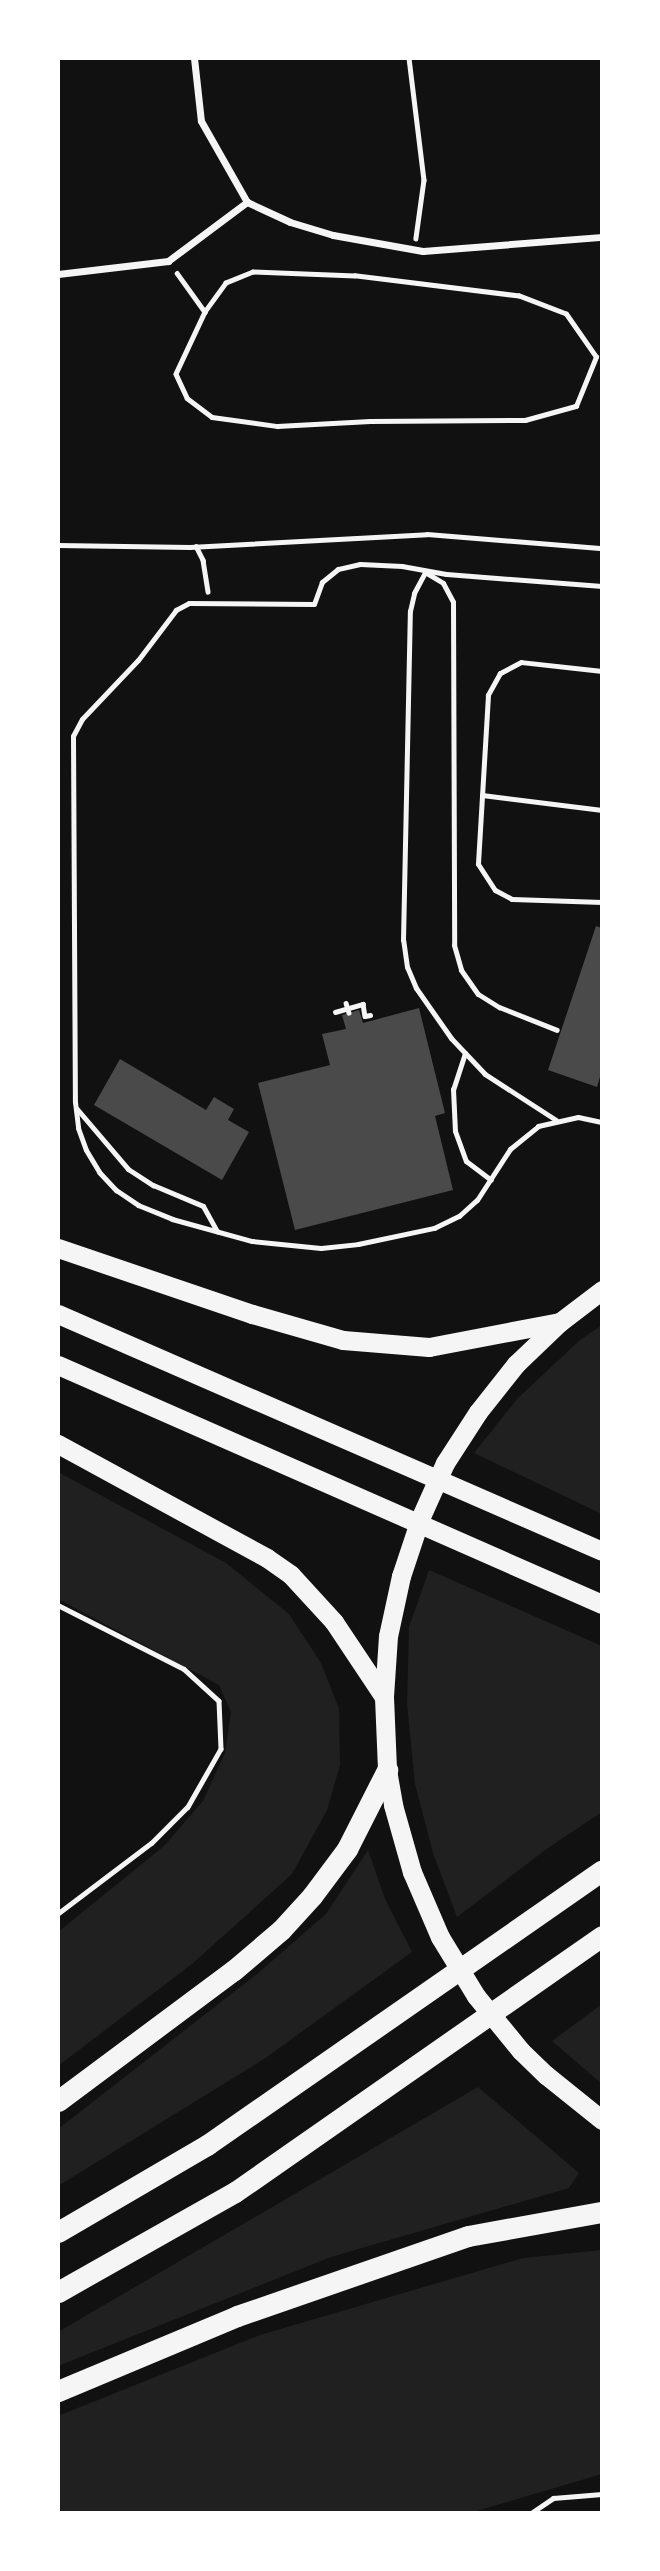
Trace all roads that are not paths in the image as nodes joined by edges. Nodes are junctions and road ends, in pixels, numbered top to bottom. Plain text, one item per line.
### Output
1 (194, 58) edge
2 (247, 202) junction
3 (602, 237) edge
4 (58, 274) edge
5 (425, 572) junction
6 (602, 586) edge
7 (602, 671) edge
8 (482, 795) junction
9 (602, 810) edge
10 (602, 902) edge
11 (557, 1030) dead end
12 (466, 1053) junction
13 (76, 1108) junction
14 (556, 1120) junction
15 (602, 1122) edge
16 (491, 1180) junction
17 (217, 1231) junction
18 (58, 1248) edge
19 (602, 1290) edge
20 (58, 1314) edge
21 (560, 1322) junction
22 (58, 1365) edge
23 (58, 1444) edge
24 (602, 1551) edge
25 (602, 1604) edge
26 (384, 1697) junction
27 (387, 1770) junction
28 (602, 1870) edge
29 (595, 1942) edge
30 (58, 2101) edge
31 (602, 2120) edge
32 (602, 2212) edge
33 (58, 2232) edge
34 (58, 2292) edge
35 (58, 2391) edge
36 (602, 2494) edge
37 (531, 2513) edge

1 - 2 street
2 - 3 street
2 - 4 street
5 - 6 lane
5 - 11 lane
5 - 12 lane
5 - 13 lane
7 - 8 lane
8 - 9 lane
8 - 10 lane
12 - 14 lane
12 - 16 lane
13 - 17 lane
13 - 17 lane
14 - 15 lane
14 - 16 lane
16 - 17 lane
18 - 21 highway
19 - 21 highway
20 - 24 highway
21 - 26 highway
22 - 25 highway
23 - 26 highway
26 - 27 highway
27 - 30 highway
27 - 31 highway
28 - 33 highway
29 - 34 highway
32 - 35 highway
36 - 37 lane

